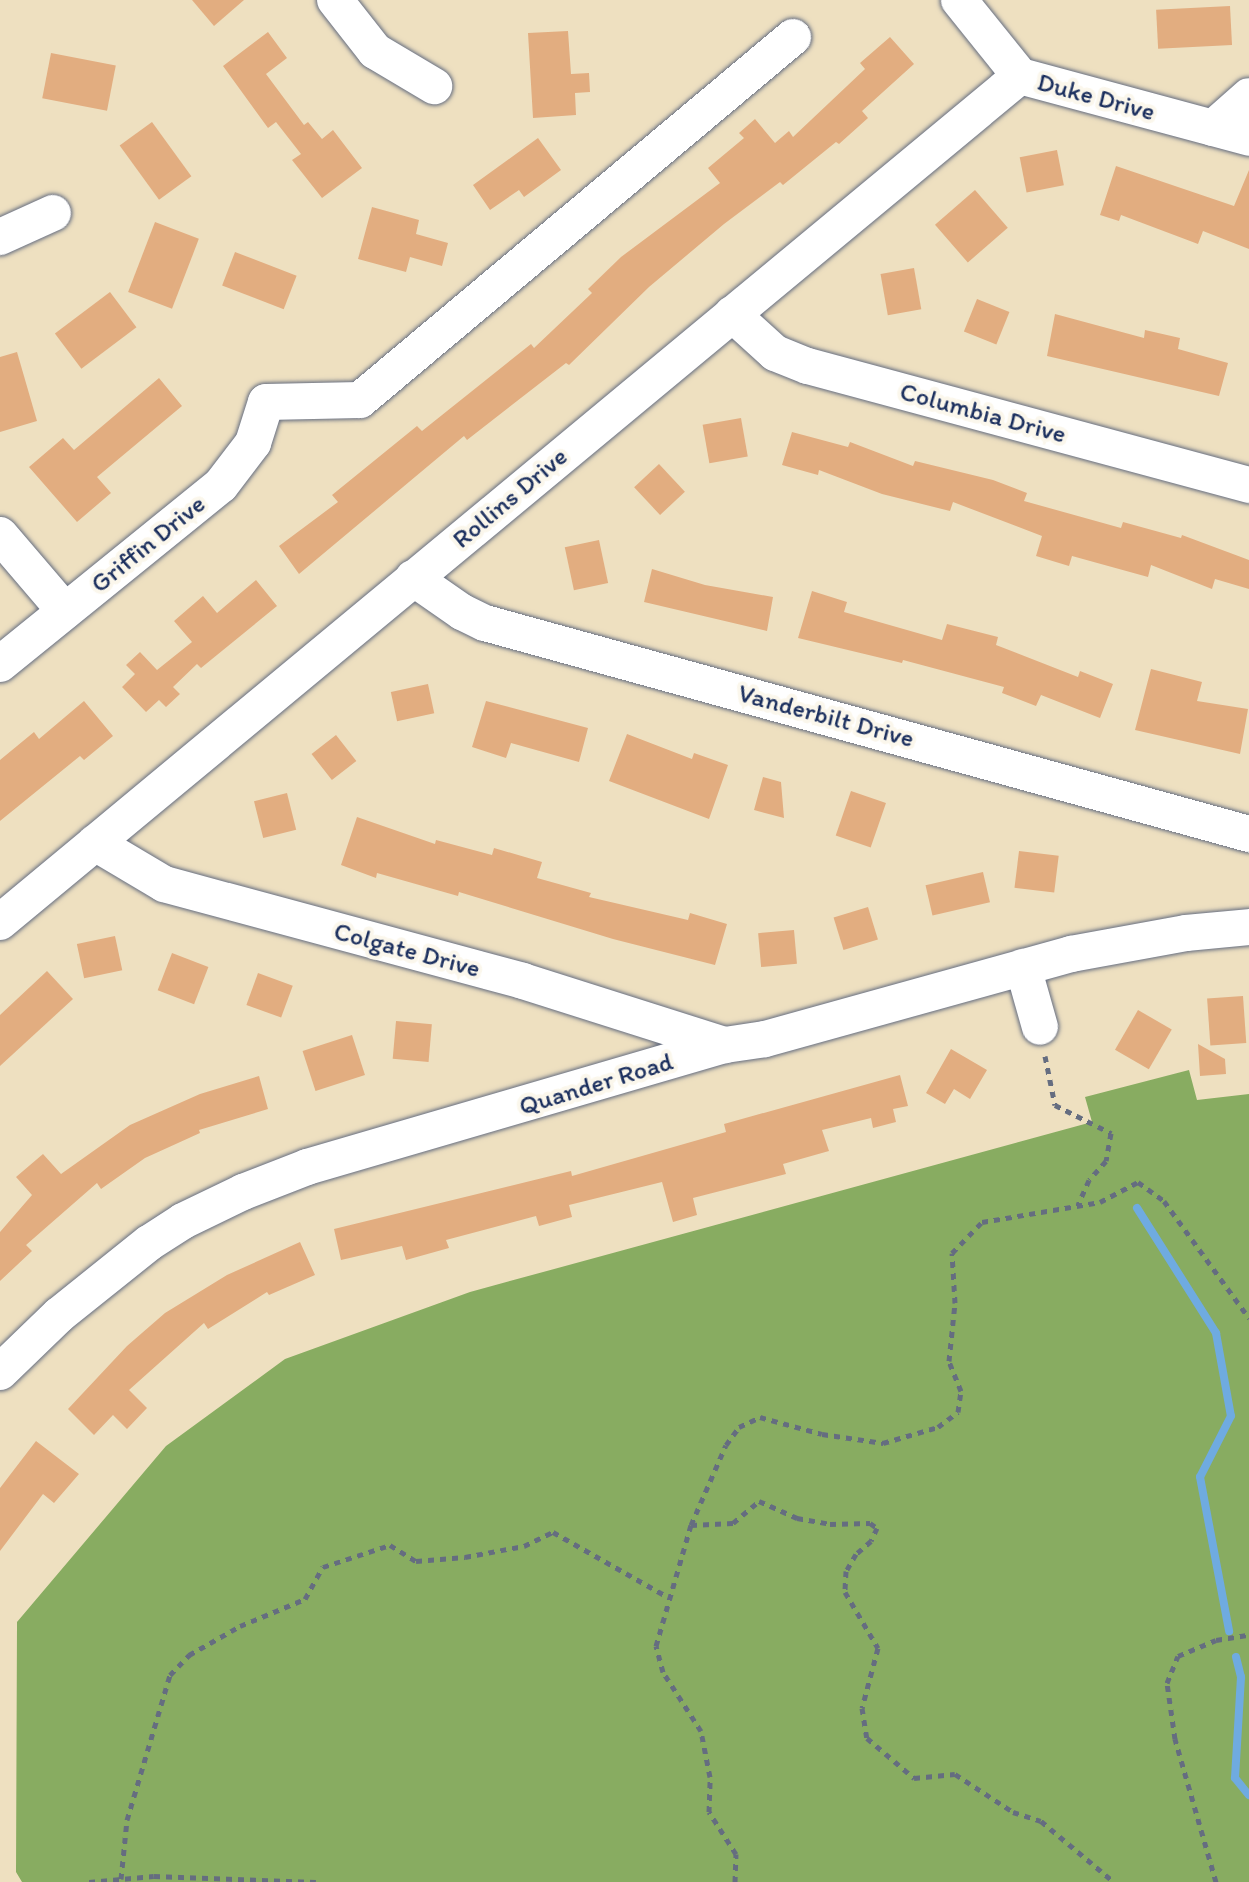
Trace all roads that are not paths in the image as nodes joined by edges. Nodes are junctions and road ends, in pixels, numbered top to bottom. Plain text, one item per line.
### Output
1 (335, 0) edge
2 (964, 7) edge
3 (793, 37) dead end
4 (1020, 76) junction
5 (434, 86) dead end
6 (1249, 96) edge
7 (1213, 128) junction
8 (1249, 138) edge
9 (53, 213) dead end
10 (0, 237) edge
11 (732, 314) junction
12 (1249, 485) edge
13 (0, 535) edge
14 (413, 578) junction
15 (65, 611) junction
16 (0, 664) edge
17 (1249, 834) edge
18 (95, 843) junction
19 (0, 922) edge
20 (1249, 927) edge
21 (1023, 967) junction
22 (1040, 1027) road end
23 (725, 1045) junction
24 (0, 1372) edge

1 - 5 street
2 - 4 street, Duke Drive
3 - 15 street, Griffin Drive
4 - 7 street, Duke Drive
4 - 11 street, Rollins Drive
6 - 7 street
7 - 8 street, Duke Drive
9 - 10 street
11 - 12 street, Columbia Drive
11 - 14 street, Rollins Drive
13 - 15 street
14 - 17 street, Vanderbilt Drive
14 - 18 street, Rollins Drive
15 - 16 street, Griffin Drive
18 - 19 street, Rollins Drive
18 - 23 street, Colgate Drive
20 - 21 street, Quander Road
21 - 22 street
21 - 23 street, Quander Road
23 - 24 street, Quander Road

